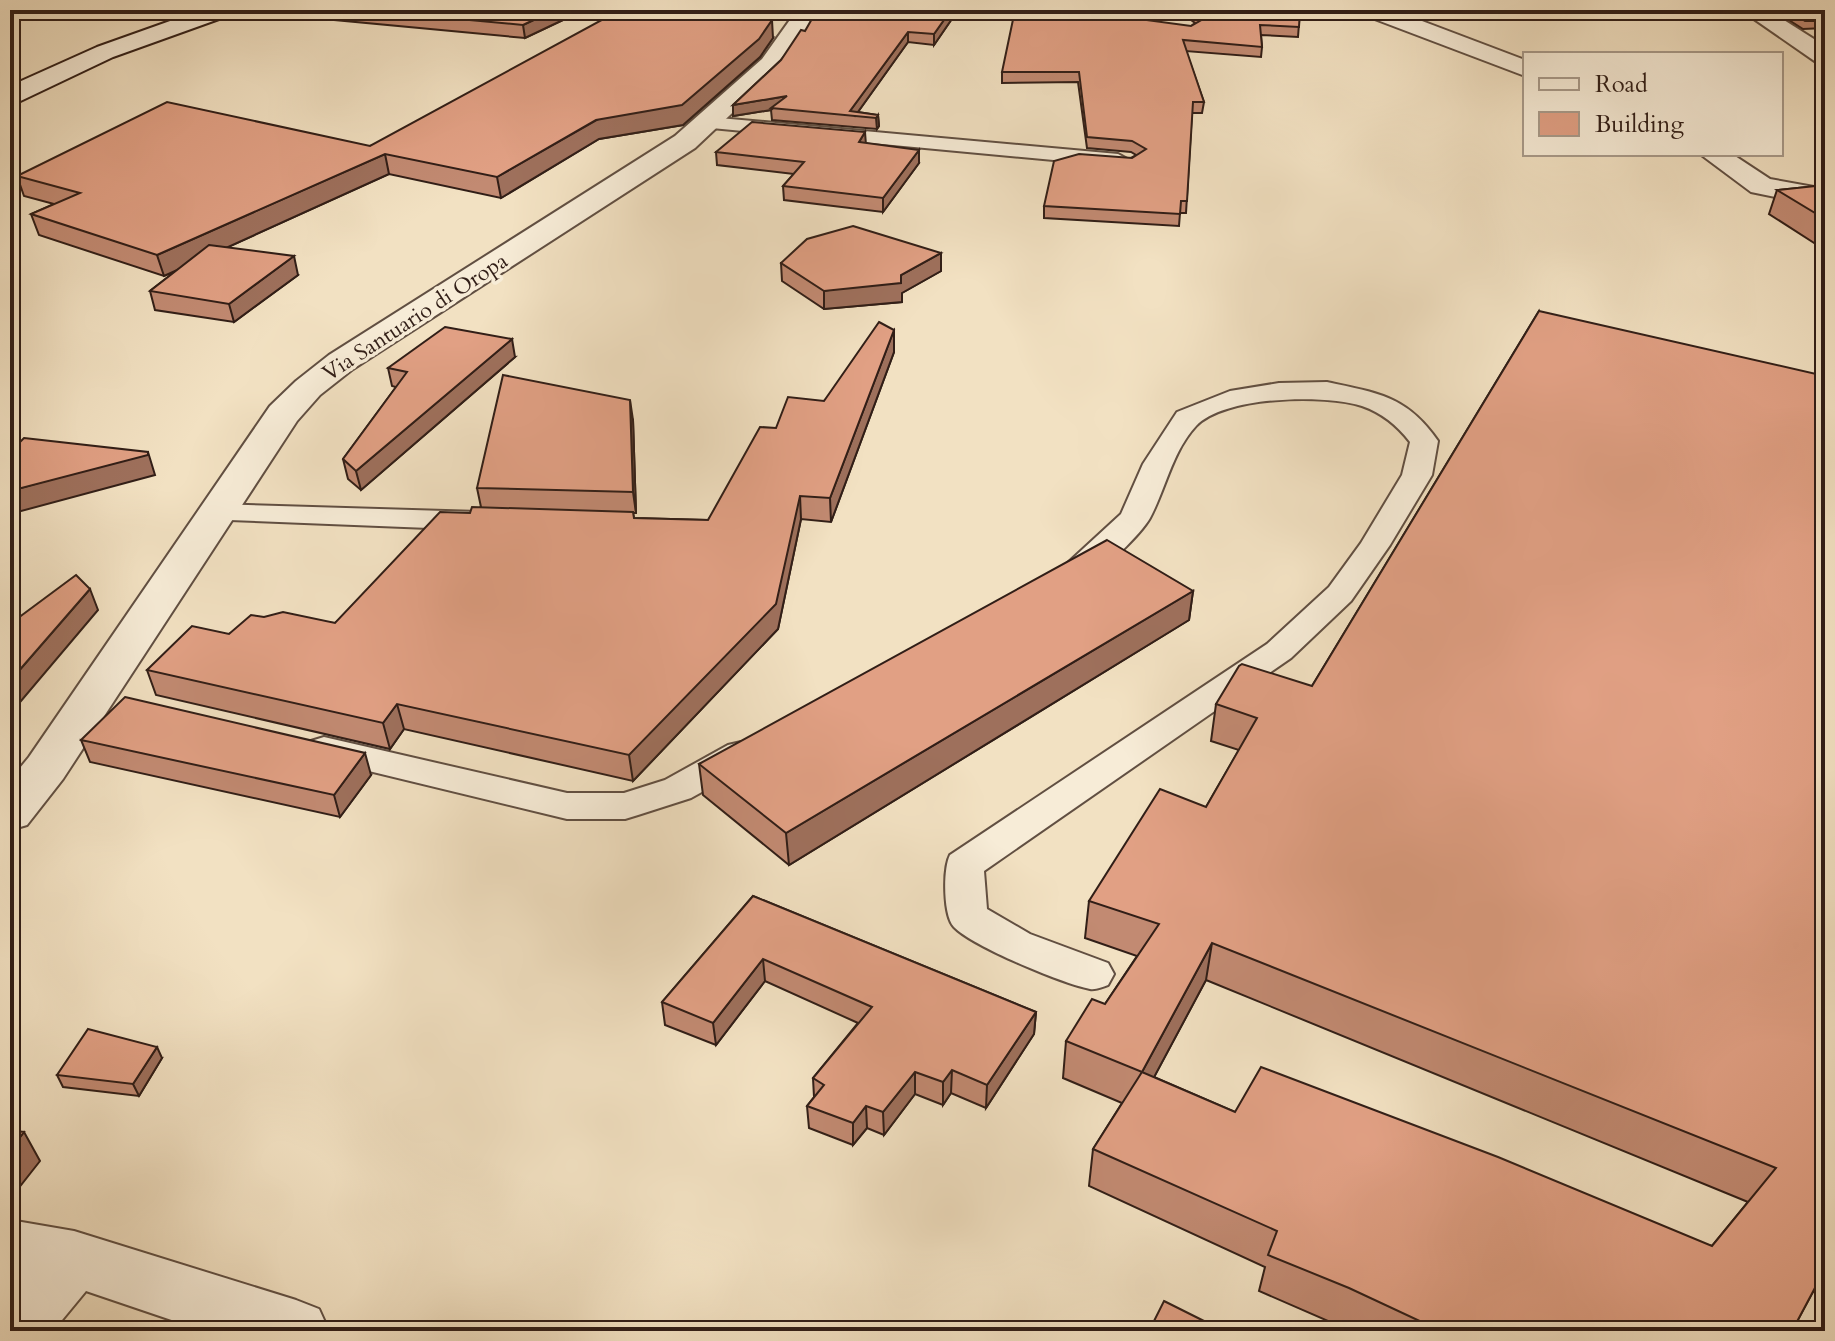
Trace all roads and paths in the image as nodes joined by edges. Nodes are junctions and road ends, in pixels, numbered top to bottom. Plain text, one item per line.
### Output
1 (222, 10) edge
2 (808, 10) edge
3 (1372, 10) edge
4 (1752, 10) edge
5 (1825, 57) edge
6 (1523, 68) edge
7 (10, 98) edge
8 (708, 123) junction
9 (1717, 156) edge
10 (1131, 161) edge
11 (1825, 198) edge
12 (214, 513) junction
13 (511, 522) edge
14 (1048, 586) edge
15 (774, 736) edge
16 (292, 741) edge
17 (10, 813) edge
18 (1093, 974) dead end
19 (10, 1248) edge
20 (74, 1259) junction
21 (12, 1331) edge
22 (296, 1331) edge

1 - 7 street
2 - 8 street, Via Santuario di Oropa
3 - 6 street
4 - 5 street
8 - 10 lane
8 - 12 street, Via Santuario di Oropa
9 - 11 street
12 - 13 lane
12 - 17 street, Via Santuario di Oropa
14 - 18 lane
15 - 16 lane
19 - 20 street
20 - 21 street
20 - 22 street

